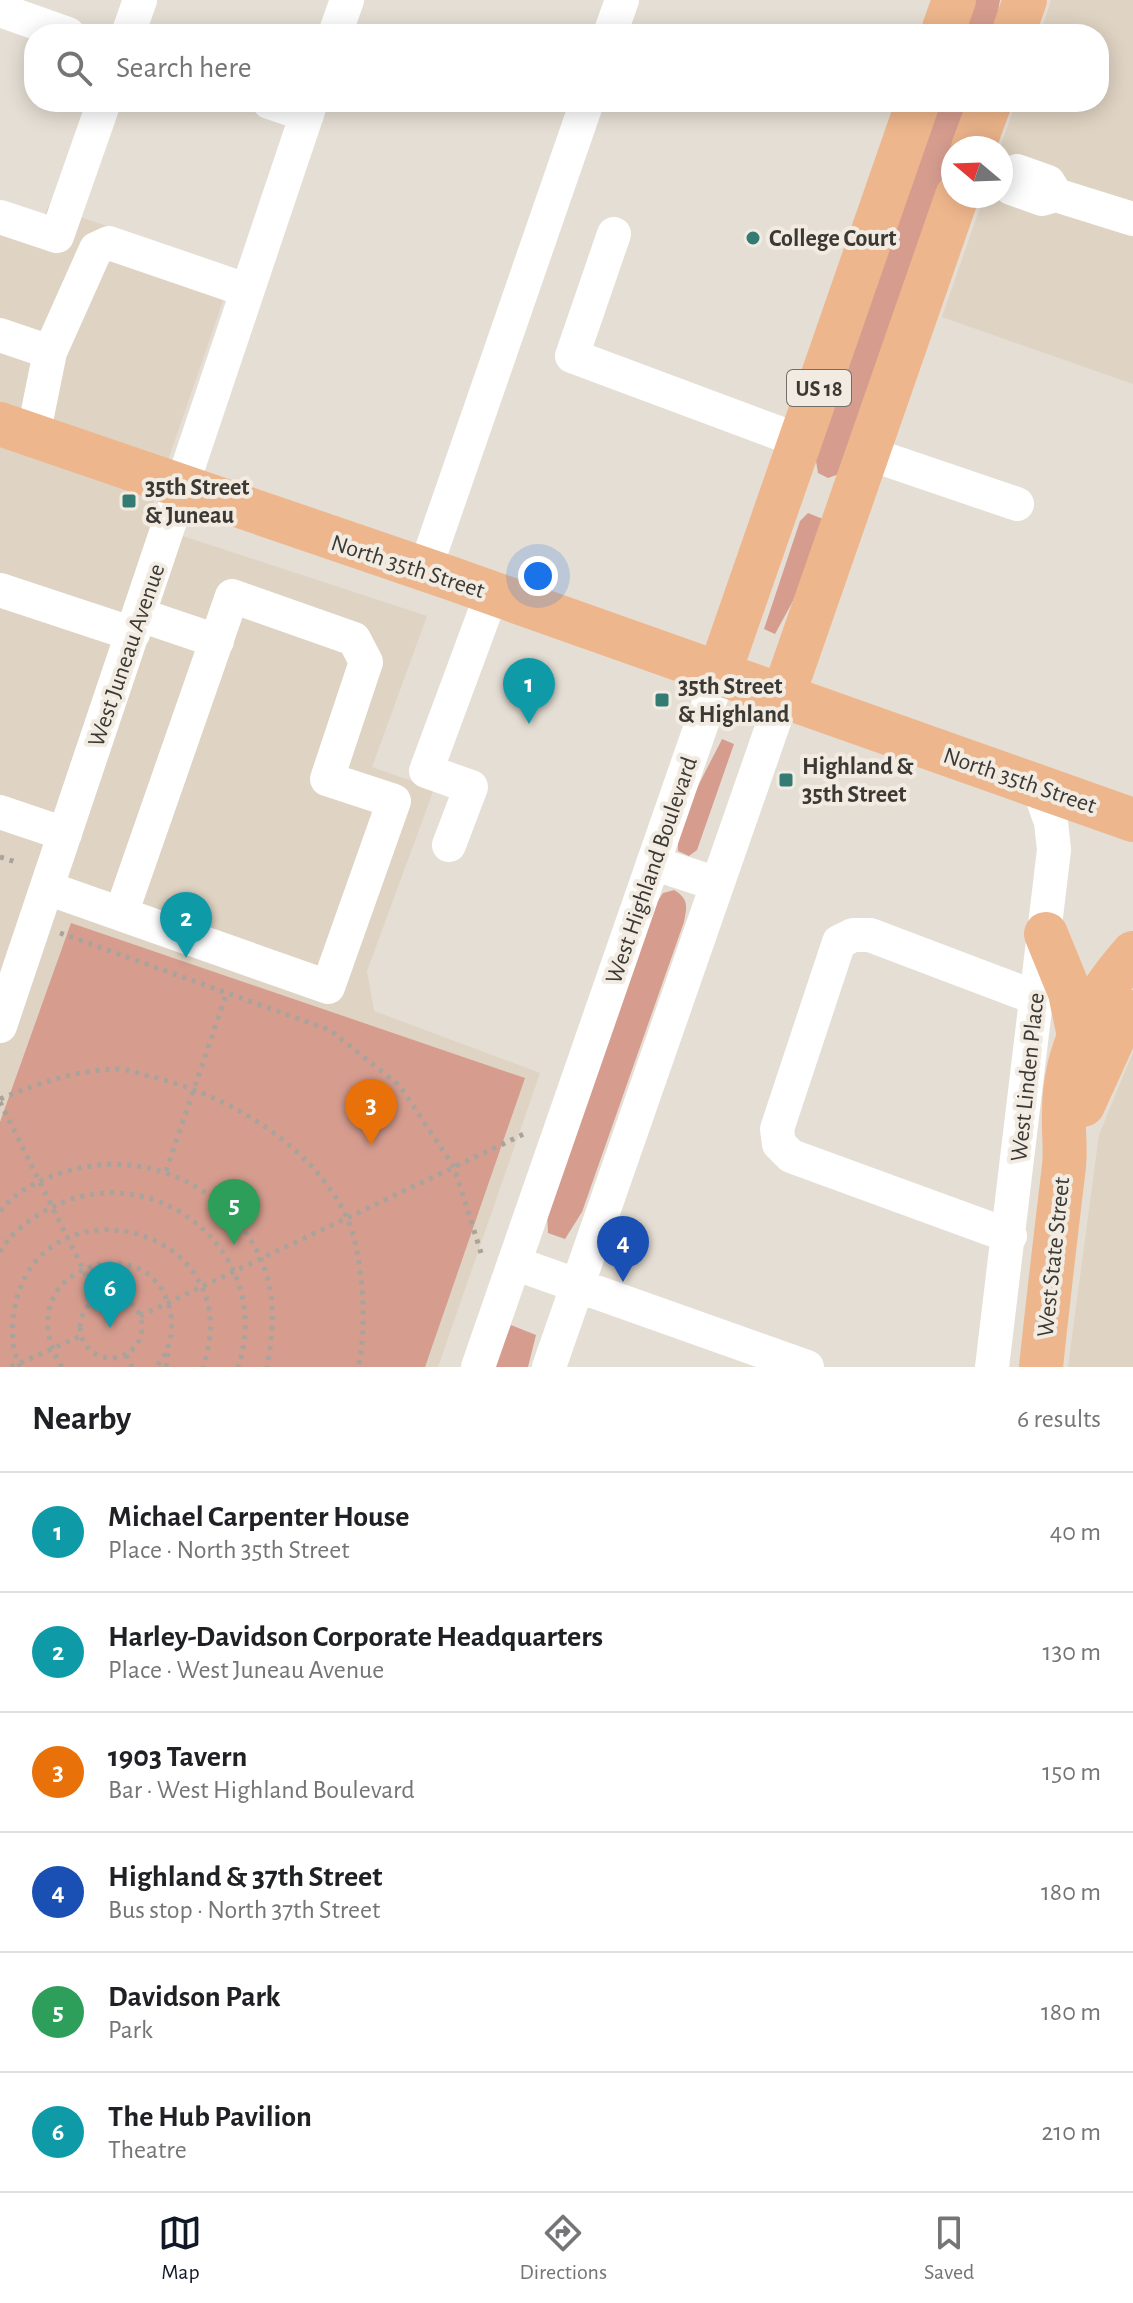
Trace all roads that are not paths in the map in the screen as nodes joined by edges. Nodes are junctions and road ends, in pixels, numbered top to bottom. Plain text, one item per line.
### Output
1 (140, 0) edge
2 (347, 0) edge
3 (622, 0) edge
4 (954, 0) edge
5 (1025, 0) edge
6 (0, 10) edge
7 (40, 24) edge
8 (132, 24) edge
9 (339, 24) edge
10 (614, 24) edge
11 (946, 24) edge
12 (1017, 24) edge
13 (100, 112) edge
14 (308, 112) edge
15 (584, 112) edge
16 (915, 112) edge
17 (990, 112) edge
18 (992, 136) edge
19 (1013, 170) edge
20 (953, 208) edge
21 (0, 217) edge
22 (1133, 219) edge
23 (0, 232) edge
24 (614, 234) dead end
25 (89, 264) junction
26 (246, 290) junction
27 (0, 335) edge
28 (50, 352) junction
29 (16, 430) edge
30 (800, 441) junction
31 (867, 453) junction
32 (183, 488) junction
33 (1017, 504) dead end
34 (424, 572) junction
35 (0, 590) edge
36 (492, 593) junction
37 (136, 624) junction
38 (217, 641) junction
39 (719, 674) junction
40 (783, 696) junction
41 (1039, 789) junction
42 (0, 812) edge
43 (1133, 820) edge
44 (65, 834) junction
45 (449, 845) dead end
46 (653, 863) junction
47 (717, 884) junction
48 (47, 888) junction
49 (121, 914) junction
50 (1046, 934) junction
51 (1133, 953) edge
52 (1034, 997) junction
53 (1133, 1012) edge
54 (0, 1026) edge
55 (1079, 1036) junction
56 (1066, 1148) junction
57 (1010, 1236) junction
58 (498, 1260) junction
59 (579, 1285) junction
60 (478, 1367) edge
61 (549, 1367) edge
62 (807, 1367) edge
63 (992, 1367) edge
64 (1041, 1367) edge

1 - 8 street
2 - 9 street
3 - 10 street
4 - 11 main road
5 - 12 main road
6 - 7 street
13 - 21 street
14 - 26 street, West Juneau Avenue
15 - 34 street
16 - 30 main road, West Highland Boulevard / US 18
17 - 18 main road
19 - 22 street
20 - 31 main road, US 18
23 - 25 street
24 - 30 street
25 - 26 street
25 - 28 street
26 - 32 street, West Juneau Avenue
27 - 28 street
28 - 29 street
29 - 32 main road, North 35th Street
30 - 39 main road, West Highland Boulevard / US 18
31 - 33 street
31 - 40 main road, US 18
32 - 34 main road, North 35th Street
32 - 37 street, West Juneau Avenue
34 - 36 main road, North 35th Street
35 - 37 street
36 - 39 main road, North 35th Street
36 - 45 street
37 - 38 street
37 - 44 street, West Juneau Avenue
38 - 49 street
38 - 49 street
39 - 40 main road, North 35th Street
39 - 46 street, West Highland Boulevard
40 - 41 main road, North 35th Street
40 - 47 street
41 - 43 main road, North 35th Street
41 - 50 street, West Linden Place
42 - 44 street
44 - 48 street, West Juneau Avenue
46 - 47 street
46 - 58 street, West Highland Boulevard
47 - 59 street
48 - 49 street
48 - 54 street, West Juneau Avenue
50 - 52 street, West Linden Place
50 - 55 main road
51 - 55 main road, West State Street
52 - 57 street, West Linden Place
52 - 57 street
53 - 56 main road, West State Street
55 - 56 main road, West State Street
56 - 64 main road, West State Street
57 - 63 street, West Linden Place
58 - 59 street
58 - 60 street, West Highland Boulevard
59 - 61 street
59 - 62 street

